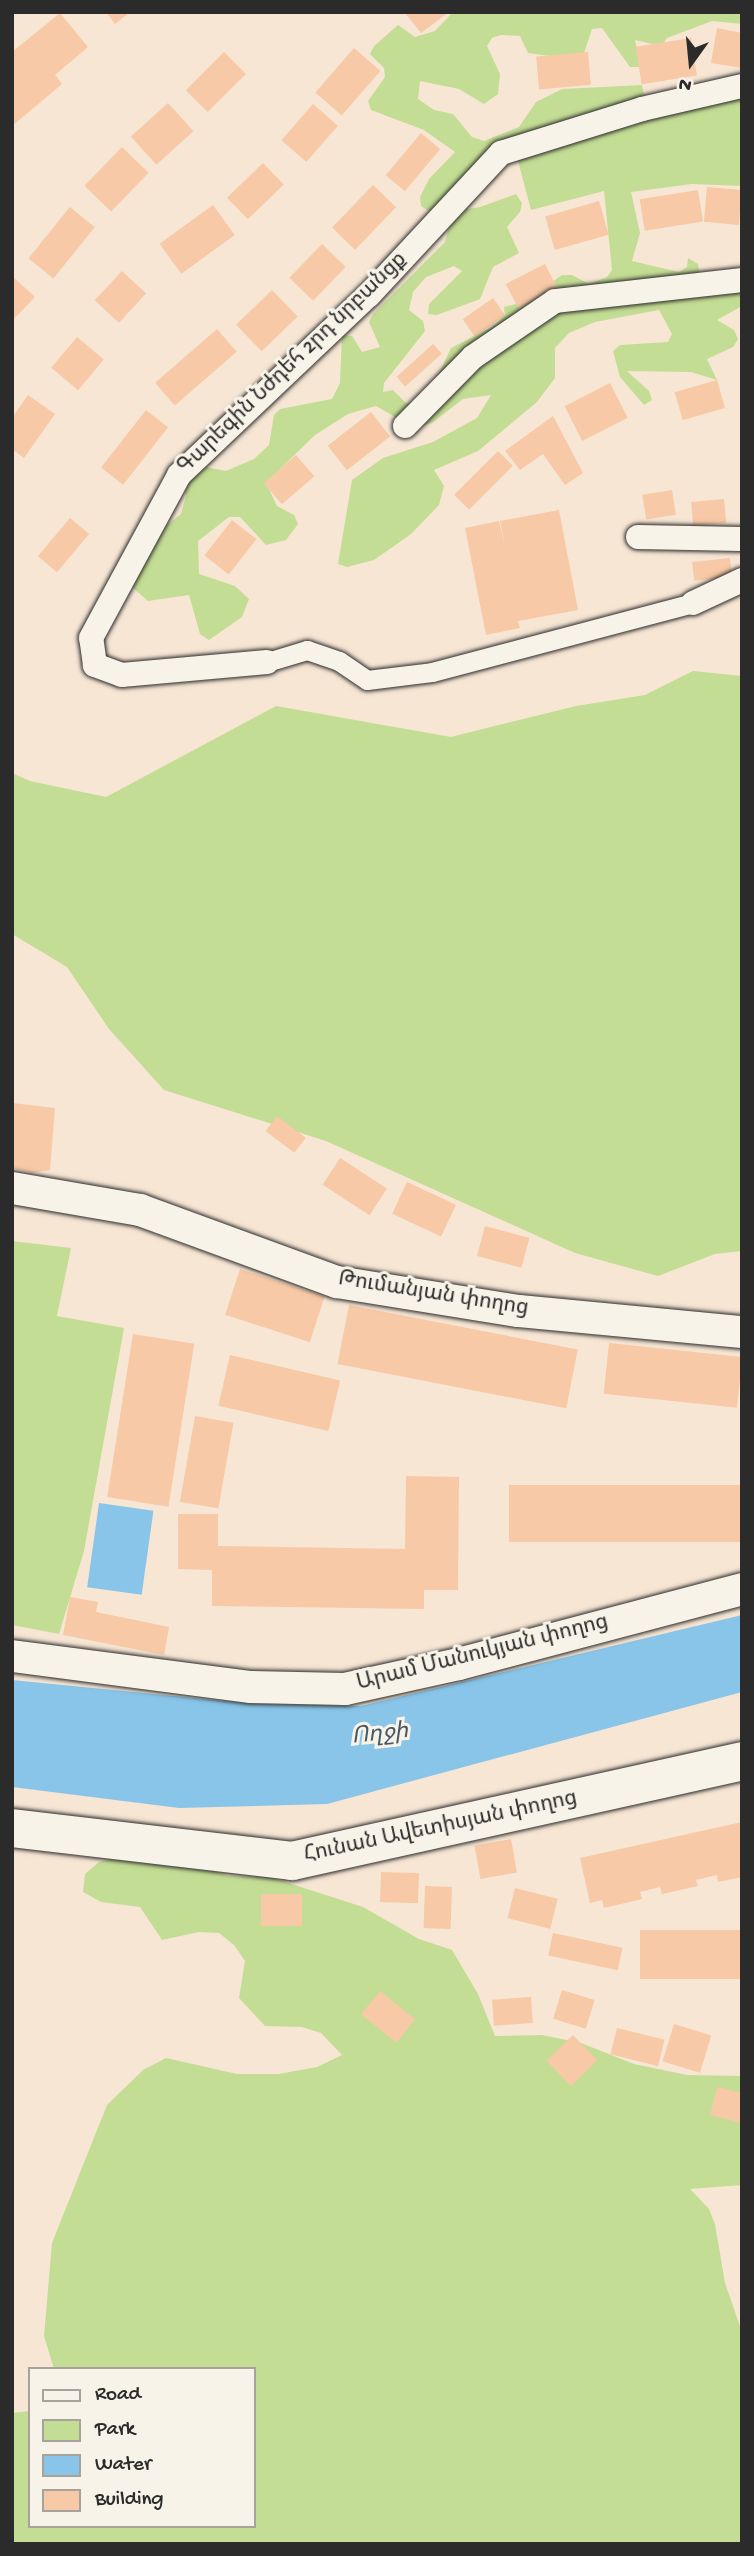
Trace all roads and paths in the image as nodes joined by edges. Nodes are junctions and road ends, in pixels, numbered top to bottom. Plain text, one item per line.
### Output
1 (742, 86) edge
2 (742, 280) edge
3 (405, 426) dead end
4 (638, 537) dead end
5 (742, 539) edge
6 (742, 580) edge
7 (693, 604) joint
8 (267, 662) joint
9 (12, 1188) edge
10 (742, 1332) edge
11 (742, 1589) edge
12 (12, 1656) edge
13 (742, 1761) edge
14 (12, 1828) edge

1 - 8 street, Գարեգին Նժդեհ 2րդ նրբանցք
2 - 3 street
4 - 5 street
6 - 7 street
7 - 8 street
9 - 10 street, Թումանյան փողոց
11 - 12 street, Արամ Մանուկյան փողոց
13 - 14 highway, Հունան Ավետիսյան փողոց

